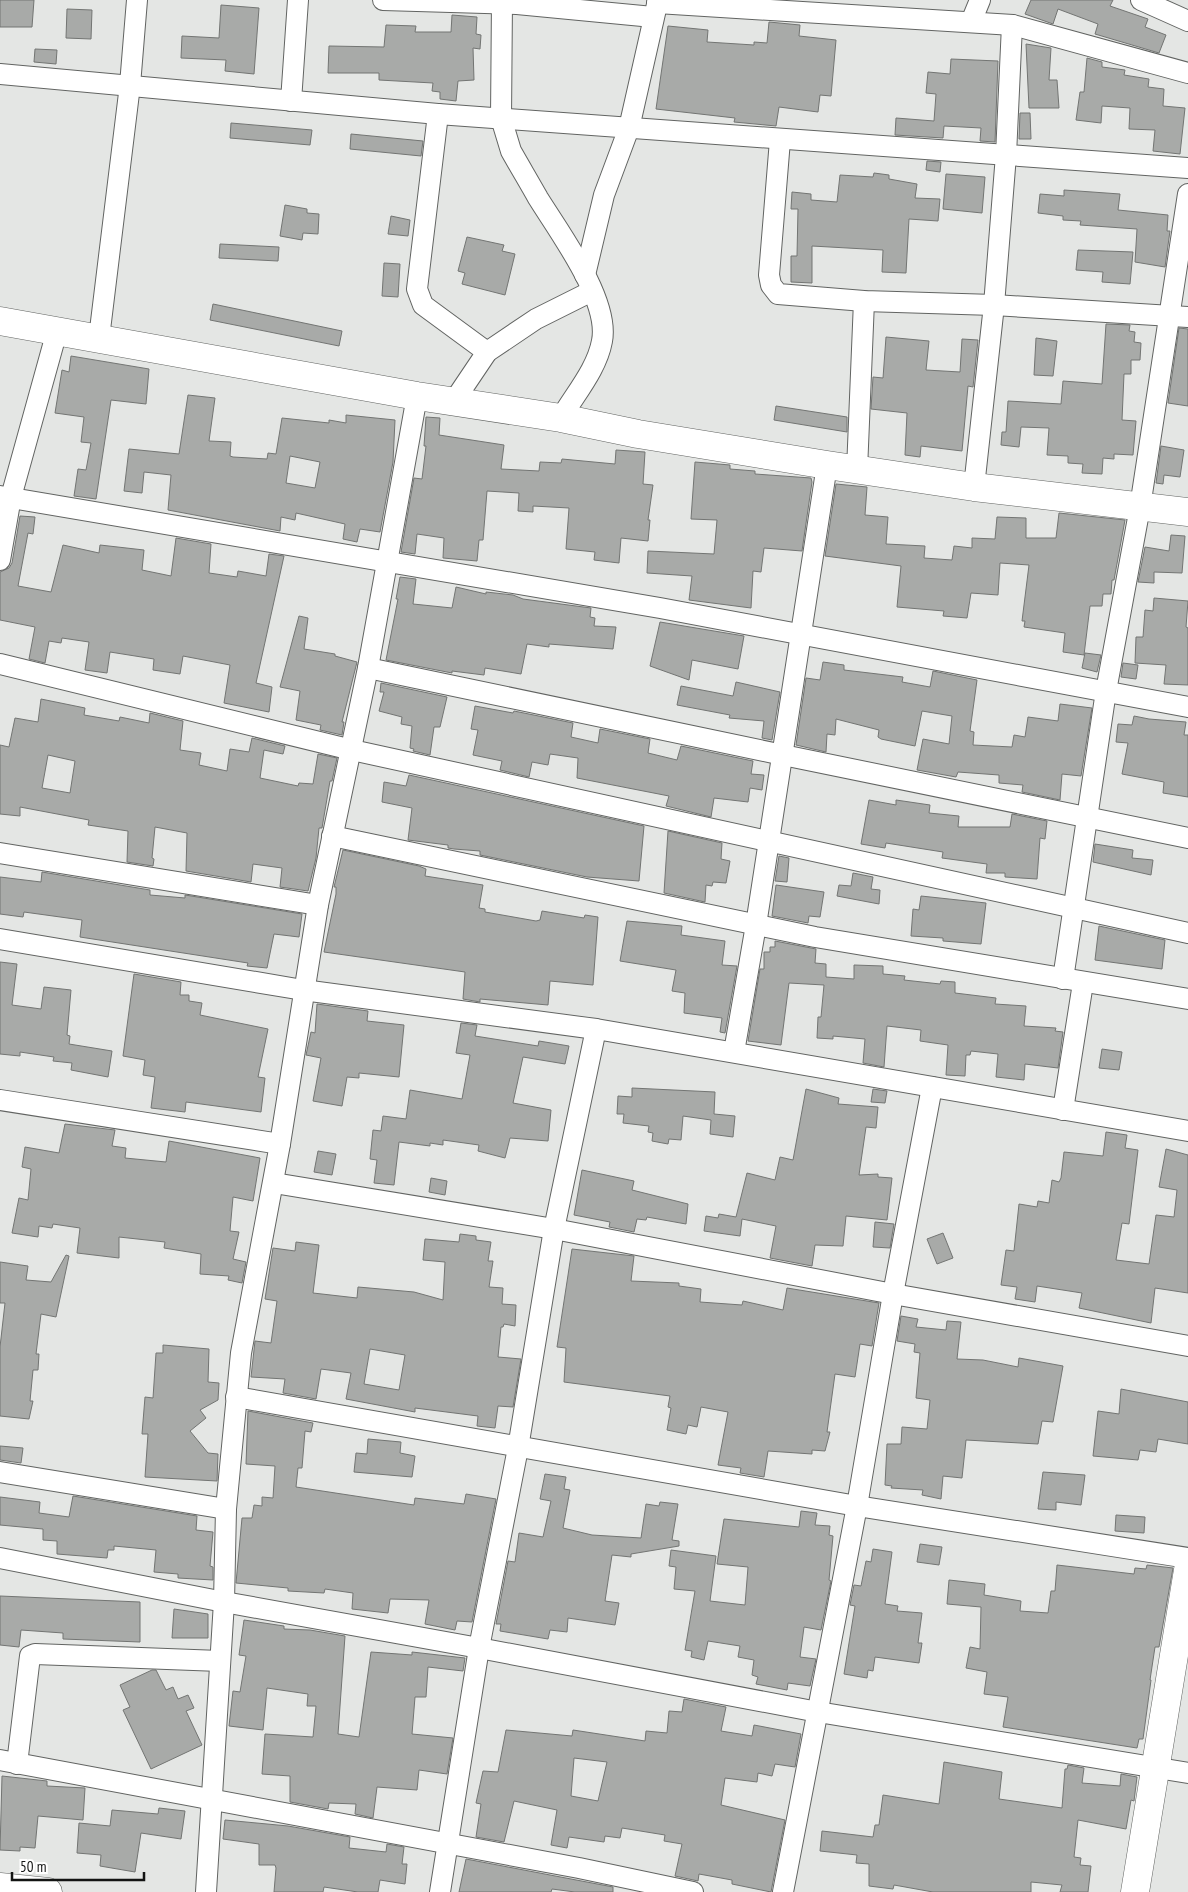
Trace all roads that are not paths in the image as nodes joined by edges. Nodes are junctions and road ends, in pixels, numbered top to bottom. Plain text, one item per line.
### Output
1 (137, 0) edge
2 (298, 0) edge
3 (382, 0) edge
4 (980, 0) edge
5 (1141, 0) edge
6 (502, 2) edge
7 (656, 7) edge
8 (1188, 21) edge
9 (971, 22) junction
10 (1012, 25) junction
11 (1188, 73) edge
12 (0, 74) edge
13 (130, 86) junction
14 (291, 101) junction
15 (438, 114) junction
16 (501, 118) junction
17 (629, 128) junction
18 (780, 140) junction
19 (1006, 155) junction
20 (1188, 168) edge
21 (1188, 194) edge
22 (589, 283) junction
23 (864, 300) junction
24 (994, 305) junction
25 (1179, 316) edge
26 (0, 322) edge
27 (57, 331) junction
28 (99, 338) junction
29 (487, 352) junction
30 (417, 396) junction
31 (454, 401) junction
32 (561, 418) junction
33 (827, 466) junction
34 (857, 470) junction
35 (974, 488) junction
36 (5, 496) edge
37 (1140, 507) junction
38 (1188, 512) edge
39 (0, 560) edge
40 (389, 563) junction
41 (802, 634) junction
42 (0, 664) edge
43 (368, 668) junction
44 (1106, 691) junction
45 (1188, 706) edge
46 (352, 750) junction
47 (782, 755) junction
48 (1086, 817) junction
49 (332, 836) junction
50 (1188, 838) edge
51 (769, 841) junction
52 (0, 853) edge
53 (318, 905) junction
54 (1073, 910) junction
55 (756, 924) junction
56 (1188, 933) edge
57 (0, 939) edge
58 (1063, 979) junction
59 (1083, 983) junction
60 (303, 990) junction
61 (1188, 999) edge
62 (596, 1029) junction
63 (734, 1052) junction
64 (932, 1087) junction
65 (0, 1100) edge
66 (1063, 1110) junction
67 (1188, 1131) edge
68 (280, 1144) junction
69 (274, 1183) junction
70 (554, 1229) junction
71 (893, 1294) junction
72 (1188, 1346) edge
73 (236, 1397) junction
74 (518, 1448) junction
75 (0, 1472) edge
76 (857, 1506) junction
77 (226, 1509) junction
78 (0, 1558) edge
79 (1188, 1558) edge
80 (1188, 1570) edge
81 (224, 1602) junction
82 (479, 1648) junction
83 (220, 1661) junction
84 (818, 1712) junction
85 (9, 1762) edge
86 (1155, 1766) junction
87 (1188, 1773) edge
88 (213, 1802) junction
89 (448, 1844) junction
90 (12, 1889) edge
91 (48, 1892) edge
92 (206, 1892) edge
93 (440, 1892) edge
94 (694, 1892) edge
95 (783, 1892) edge
96 (1135, 1892) edge

1 - 13 street
2 - 14 street
3 - 6 street
4 - 9 street
5 - 8 street
6 - 7 street
6 - 16 street
7 - 9 street
7 - 17 street
9 - 10 street
10 - 11 street
10 - 19 street
12 - 13 street
13 - 14 street
13 - 28 street
14 - 15 street
15 - 16 street
15 - 29 street
16 - 17 street
16 - 22 street
17 - 18 street
17 - 22 street
18 - 19 street
18 - 23 street
19 - 20 street
19 - 24 street
21 - 25 street
22 - 29 street
22 - 32 street
23 - 24 street
23 - 34 street
24 - 25 street
24 - 35 street
25 - 37 street
26 - 27 street
27 - 28 street
27 - 36 street
28 - 30 street
29 - 31 street
30 - 31 street
30 - 40 street
31 - 32 street
32 - 33 street
33 - 34 street
33 - 41 street
34 - 35 street
35 - 37 street
36 - 39 street
36 - 40 street
37 - 38 street
37 - 44 street
40 - 41 street
40 - 43 street
41 - 44 street
41 - 47 street
42 - 46 street
43 - 46 street
43 - 47 street
44 - 45 street
44 - 48 street
46 - 49 street
46 - 51 street
47 - 48 street
47 - 51 street
48 - 50 street
48 - 54 street
49 - 53 street
49 - 55 street
51 - 54 street
51 - 55 street
52 - 53 street
53 - 60 street
54 - 56 street
54 - 58 street
55 - 58 street
55 - 63 street
57 - 60 street
58 - 59 street
59 - 61 street
59 - 66 street
60 - 62 street
60 - 68 street
62 - 63 street
62 - 70 street
63 - 64 street
64 - 66 street
64 - 71 street
65 - 68 street
66 - 67 street
68 - 69 street
69 - 70 street
69 - 73 street
70 - 71 street
70 - 74 street
71 - 72 street
71 - 76 street
73 - 74 street
73 - 77 street
74 - 76 street
74 - 82 street
75 - 77 street
76 - 79 street
76 - 84 street
77 - 81 street
78 - 81 street
80 - 86 street
81 - 82 street
81 - 83 street
82 - 84 street
82 - 89 street
83 - 85 street
83 - 88 street
84 - 86 street
84 - 95 street
85 - 88 street
86 - 87 street
86 - 96 street
88 - 89 street
88 - 92 street
89 - 93 street
89 - 94 street
90 - 91 street

